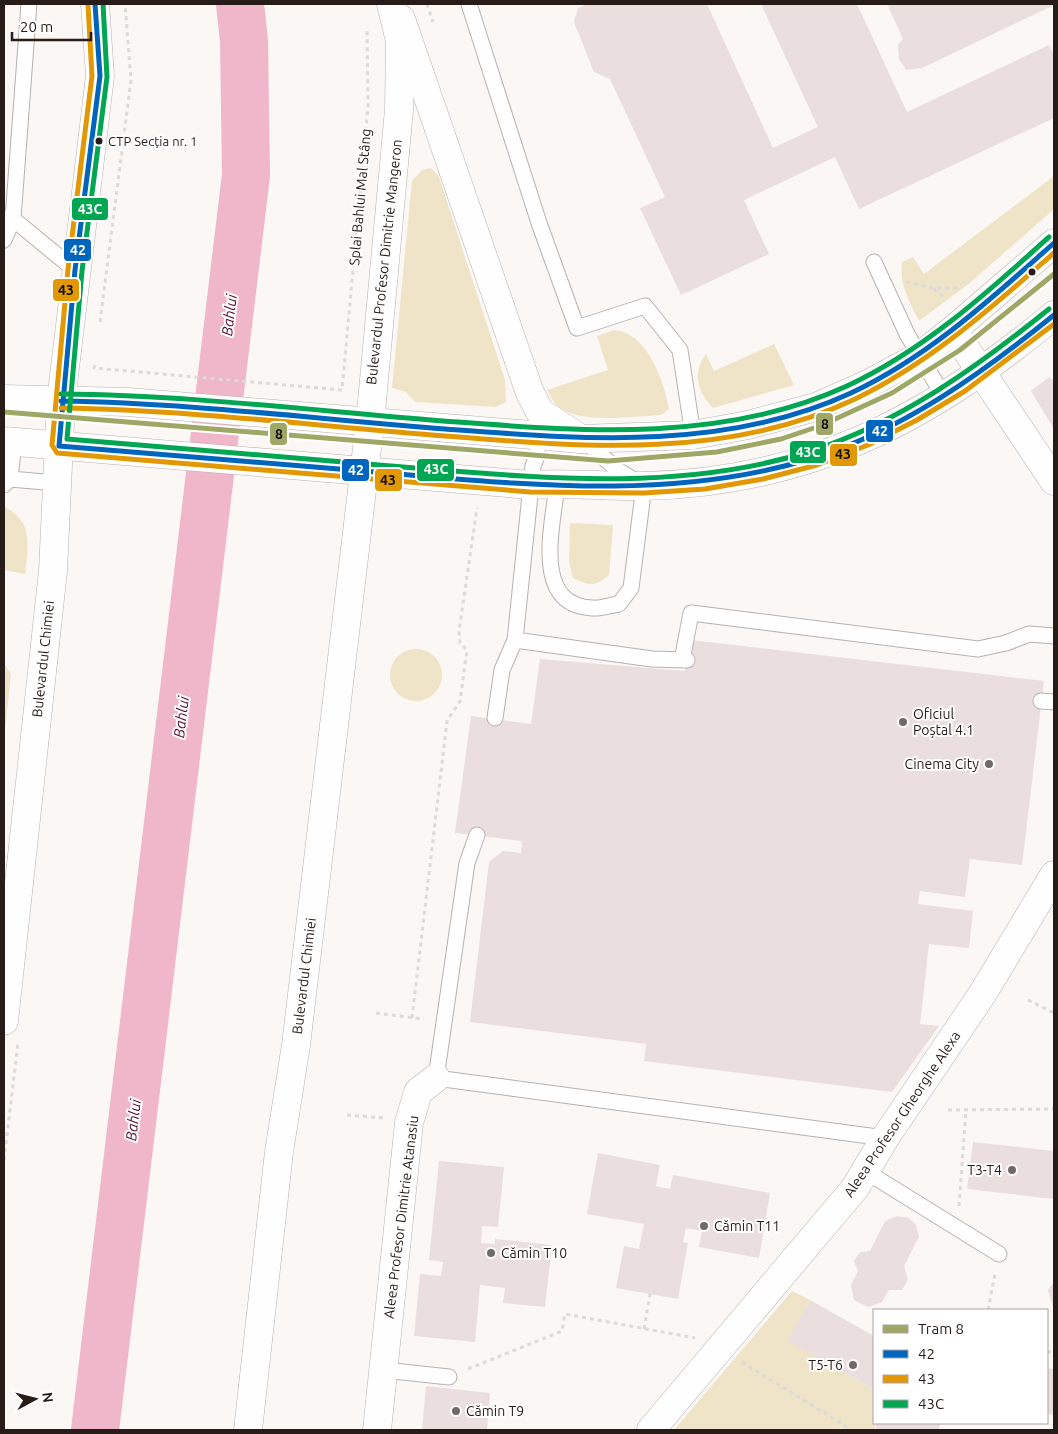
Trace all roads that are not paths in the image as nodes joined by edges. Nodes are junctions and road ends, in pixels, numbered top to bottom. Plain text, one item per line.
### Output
1 (29, 4) edge
2 (95, 4) edge
3 (391, 4) edge
4 (396, 4) edge
5 (469, 4) edge
6 (8, 218) edge
7 (4, 240) edge
8 (1054, 243) edge
9 (874, 262) dead end
10 (75, 270) junction
11 (1054, 315) edge
12 (953, 318) junction
13 (920, 356) junction
14 (982, 372) junction
15 (944, 397) junction
16 (4, 399) edge
17 (62, 401) junction
18 (370, 423) junction
19 (539, 435) junction
20 (693, 435) junction
21 (581, 439) junction
22 (9, 442) edge
23 (59, 446) junction
24 (363, 472) junction
25 (1054, 481) edge
26 (7, 482) edge
27 (57, 483) junction
28 (544, 484) junction
29 (644, 486) junction
30 (360, 521) joint
31 (1054, 636) edge
32 (515, 640) junction
33 (495, 718) dead end
34 (477, 836) dead end
35 (1054, 875) edge
36 (10, 908) edge
37 (4, 1021) edge
38 (436, 1078) junction
39 (885, 1138) junction
40 (865, 1171) junction
41 (999, 1254) road end
42 (384, 1370) junction
43 (448, 1377) road end
44 (248, 1430) edge
45 (377, 1430) edge
46 (652, 1430) edge

1 - 6 lane
2 - 10 main road, Bulevardul Chimiei
3 - 18 main road, Bulevardul Profesor Dimitrie Mangeron
4 - 21 main road
5 - 20 lane
6 - 7 lane
6 - 10 lane
8 - 12 main road
9 - 13 lane
10 - 17 main road, Bulevardul Chimiei
11 - 14 main road
12 - 13 main road
12 - 14 main road
13 - 15 lane
13 - 20 main road
14 - 15 main road
14 - 25 main road
15 - 29 main road
16 - 17 main road
17 - 18 main road
17 - 23 main road, Bulevardul Chimiei
18 - 19 main road
18 - 24 main road, Bulevardul Profesor Dimitrie Mangeron
19 - 21 main road
19 - 28 lane
20 - 21 main road
21 - 29 lane
22 - 23 main road
22 - 26 lane
23 - 24 main road
23 - 27 main road, Bulevardul Chimiei
24 - 28 main road
24 - 30 main road, Bulevardul Profesor Dimitrie Mangeron
26 - 27 lane
27 - 36 main road, Bulevardul Chimiei
28 - 29 main road
28 - 29 lane
28 - 32 lane
30 - 44 main road, Bulevardul Chimiei
31 - 32 lane
32 - 33 lane
34 - 38 lane
35 - 39 main road, Aleea Profesor Gheorghe Alexa
36 - 37 main road, Bulevardul Chimiei
38 - 39 lane
38 - 42 main road, Aleea Profesor Dimitrie Atanasiu
39 - 40 main road, Aleea Profesor Gheorghe Alexa
40 - 41 lane
40 - 46 main road, Aleea Profesor Gheorghe Alexa
42 - 43 lane
42 - 45 main road, Aleea Profesor Dimitrie Atanasiu

